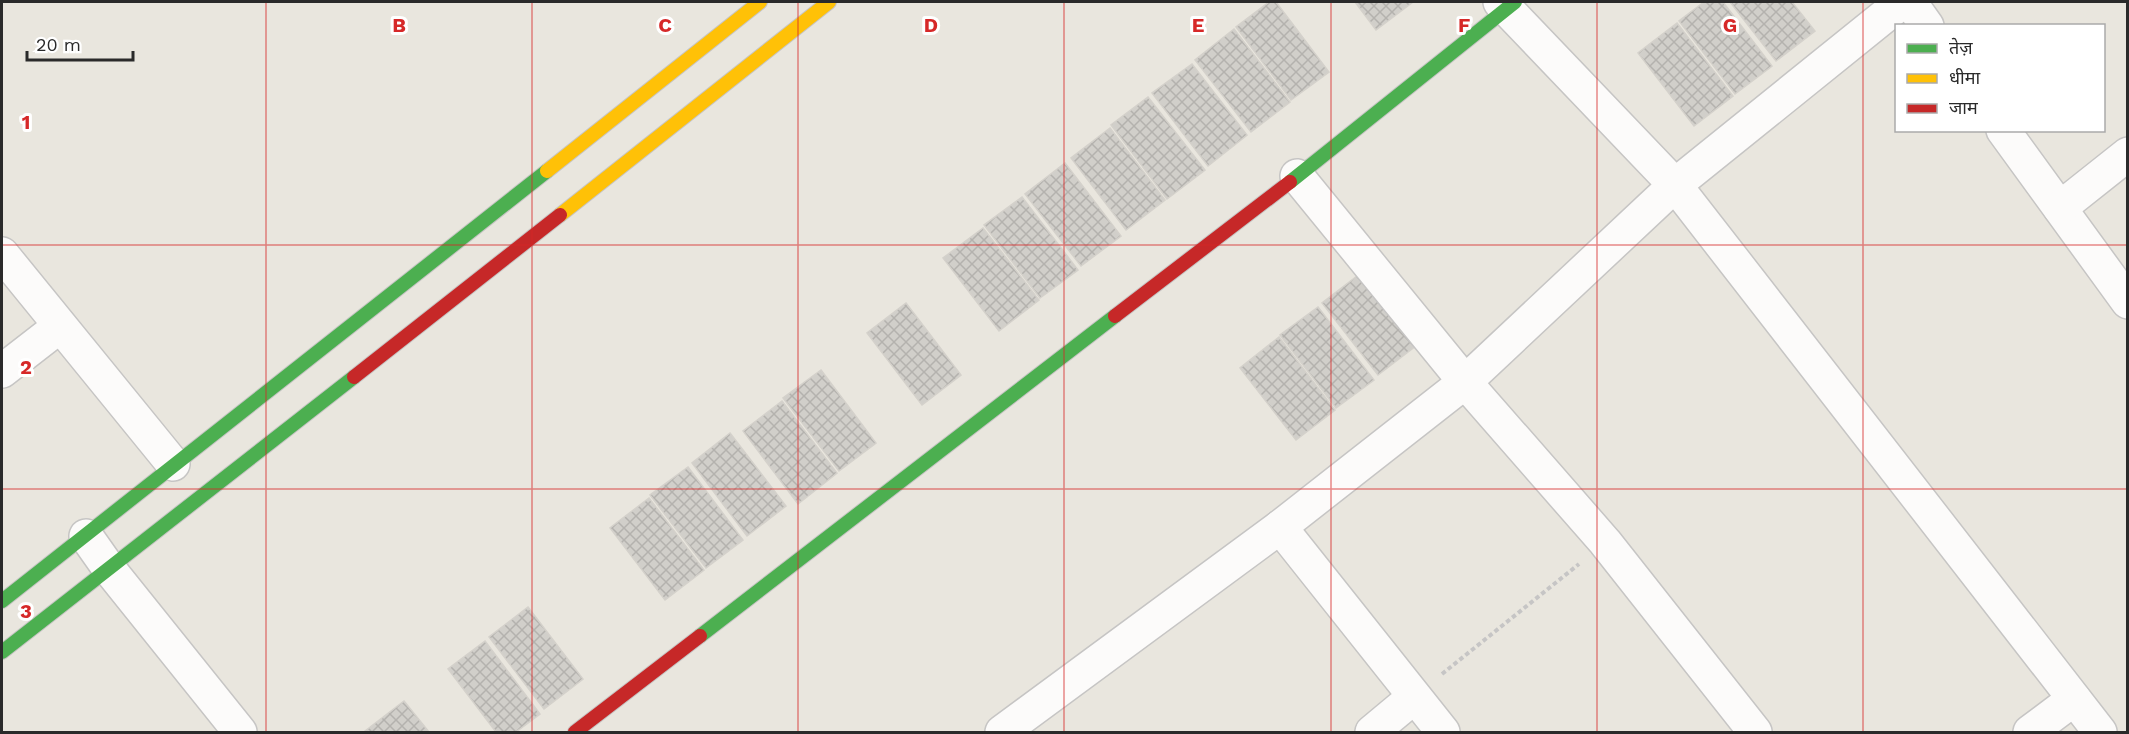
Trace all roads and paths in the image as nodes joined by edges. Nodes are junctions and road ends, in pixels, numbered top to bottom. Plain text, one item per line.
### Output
1 (760, 2) edge
2 (830, 2) edge
3 (1902, 2) edge
4 (1910, 2) edge
5 (1507, 4) edge
6 (1926, 24) edge
7 (2004, 132) edge
8 (2127, 154) edge
9 (1297, 176) junction
10 (1675, 185) junction
11 (2060, 208) junction
12 (2, 254) edge
13 (2127, 302) edge
14 (60, 326) junction
15 (2, 371) edge
16 (1465, 382) junction
17 (173, 464) junction
18 (1280, 527) junction
19 (86, 536) junction
20 (1605, 542) junction
21 (110, 570) junction
22 (2, 601) edge
23 (2, 652) edge
24 (1413, 697) junction
25 (2074, 699) junction
26 (592, 727) edge
27 (240, 732) edge
28 (1002, 732) edge
29 (1372, 732) edge
30 (1443, 732) edge
31 (1755, 732) edge
32 (2030, 732) edge
33 (2100, 732) edge

1 - 17 street
2 - 21 street
3 - 10 street
4 - 6 street
5 - 9 street
5 - 10 street
7 - 11 street
8 - 11 street
9 - 16 street
9 - 26 street
10 - 16 street
10 - 25 street
11 - 13 street
12 - 14 street
14 - 15 street
14 - 17 street
16 - 18 street
16 - 20 street
17 - 19 street
18 - 24 street
18 - 28 street
19 - 21 street
19 - 22 street
20 - 24 path
20 - 31 street
21 - 23 street
21 - 27 street
24 - 29 street
24 - 30 street
25 - 32 street
25 - 33 street

